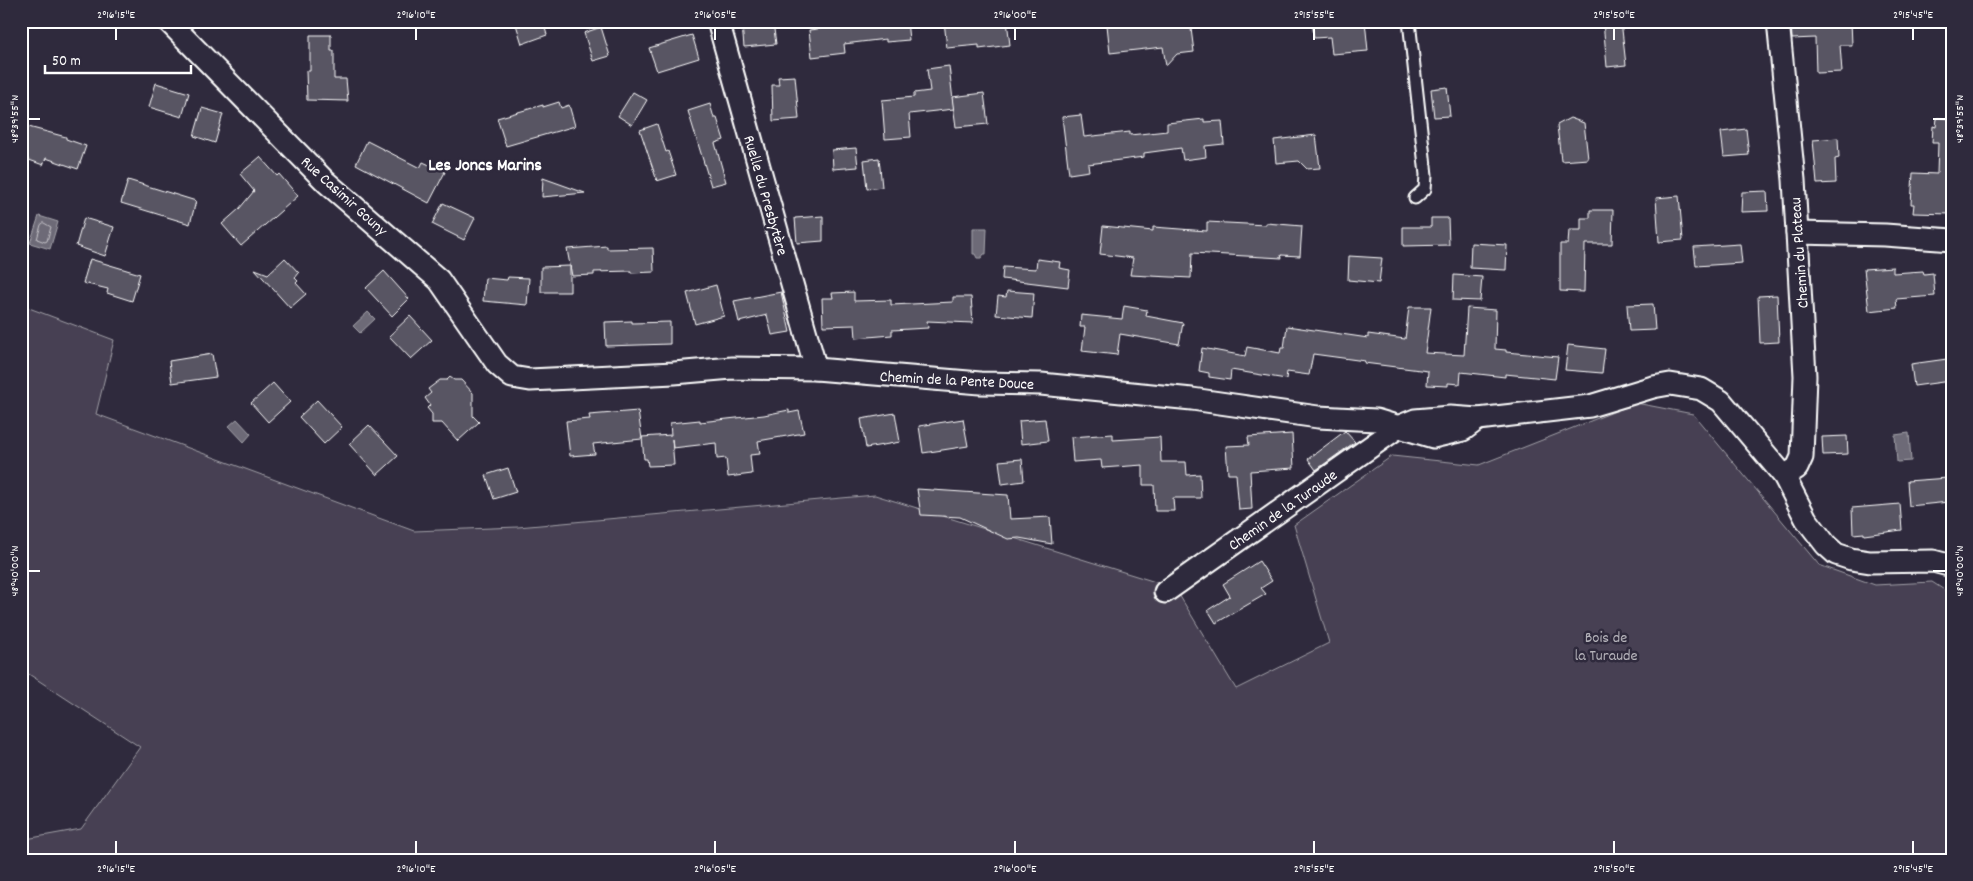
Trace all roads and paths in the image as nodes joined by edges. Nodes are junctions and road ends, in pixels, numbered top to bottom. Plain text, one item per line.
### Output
1 (168, 21) edge
2 (718, 21) edge
3 (1409, 21) edge
4 (1778, 21) edge
5 (1415, 198) dead end
6 (1797, 233) junction
7 (1952, 240) edge
8 (816, 369) junction
9 (512, 377) joint
10 (1400, 426) junction
11 (1784, 476) junction
12 (1952, 566) edge
13 (1165, 592) dead end

1 - 9 street, Rue Casimir Gouny
2 - 8 street, Ruelle du Presbytère
3 - 5 lane
4 - 6 street, Chemin du Plateau
6 - 7 street
6 - 11 street, Chemin du Plateau
8 - 9 street, Chemin de la Pente Douce
8 - 10 street, Chemin de la Pente Douce
10 - 11 street, Chemin de la Turaude
10 - 13 street, Chemin de la Turaude
11 - 12 street, Chemin de la Turaude

